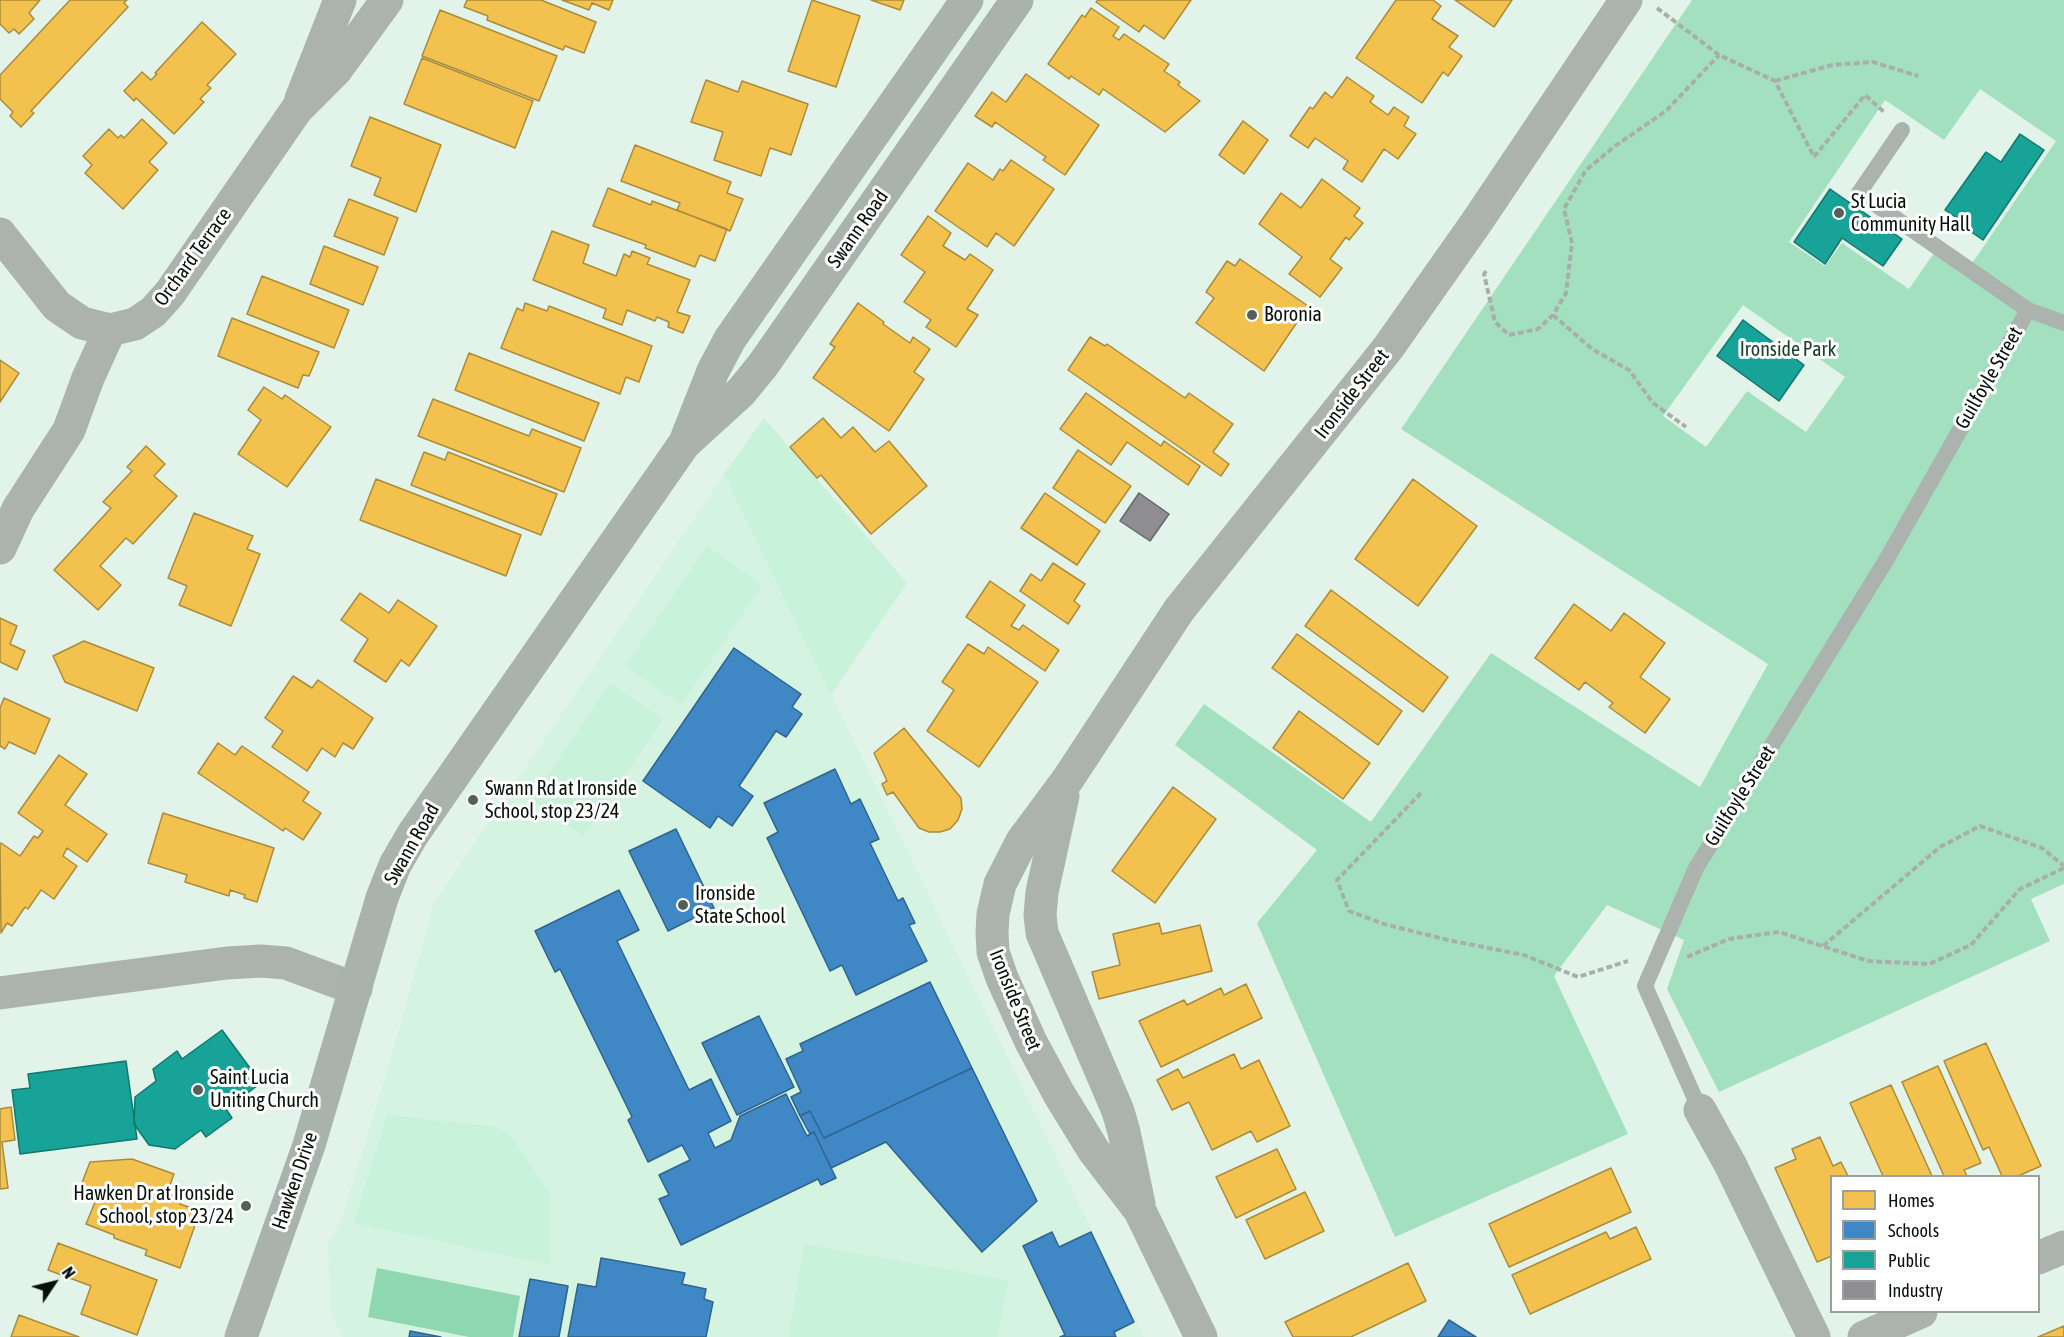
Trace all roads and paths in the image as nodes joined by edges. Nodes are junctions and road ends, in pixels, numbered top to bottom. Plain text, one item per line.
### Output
1 (340, 0) edge
2 (387, 0) edge
3 (967, 0) edge
4 (1017, 0) edge
5 (1626, 0) edge
6 (1662, 11) dead end
7 (1719, 56) junction
8 (1918, 76) dead end
9 (1775, 81) junction
10 (1880, 108) dead end
11 (297, 109) junction
12 (1902, 130) dead end
13 (0, 234) edge
14 (1488, 265) dead end
15 (2028, 310) junction
16 (1553, 315) junction
17 (2064, 322) edge
18 (110, 330) junction
19 (1686, 427) dead end
20 (684, 444) junction
21 (0, 548) edge
22 (1068, 779) junction
23 (1421, 793) dead end
24 (2064, 867) edge
25 (1823, 946) junction
26 (1686, 957) dead end
27 (1634, 959) dead end
28 (356, 989) junction
29 (0, 993) edge
30 (1700, 1110) joint
31 (1140, 1211) junction
32 (2064, 1247) edge
33 (2040, 1257) edge
34 (1917, 1313) edge
35 (241, 1337) edge
36 (1201, 1337) edge
37 (1814, 1337) edge
38 (1864, 1337) edge

1 - 11 street, Orchard Terrace
2 - 11 street, Orchard Terrace
3 - 20 main road, Swann Road
4 - 20 main road, Swann Road
5 - 22 street, Ironside Street
6 - 7 path
7 - 9 path
7 - 16 path
8 - 9 path
9 - 10 path
11 - 18 street, Orchard Terrace
12 - 15 lane
13 - 18 street
14 - 16 path
15 - 17 lane, Guilfoyle Street
15 - 30 lane, Guilfoyle Street
16 - 19 path
18 - 21 street
20 - 28 main road, Swann Road
22 - 31 street, Ironside Street
22 - 31 street, Ironside Street
23 - 27 path
24 - 25 path
24 - 25 path
25 - 26 path
28 - 29 street
28 - 35 main road, Hawken Drive
30 - 37 street, Guilfoyle Street
31 - 36 street, Ironside Street
32 - 33 street
34 - 38 street

